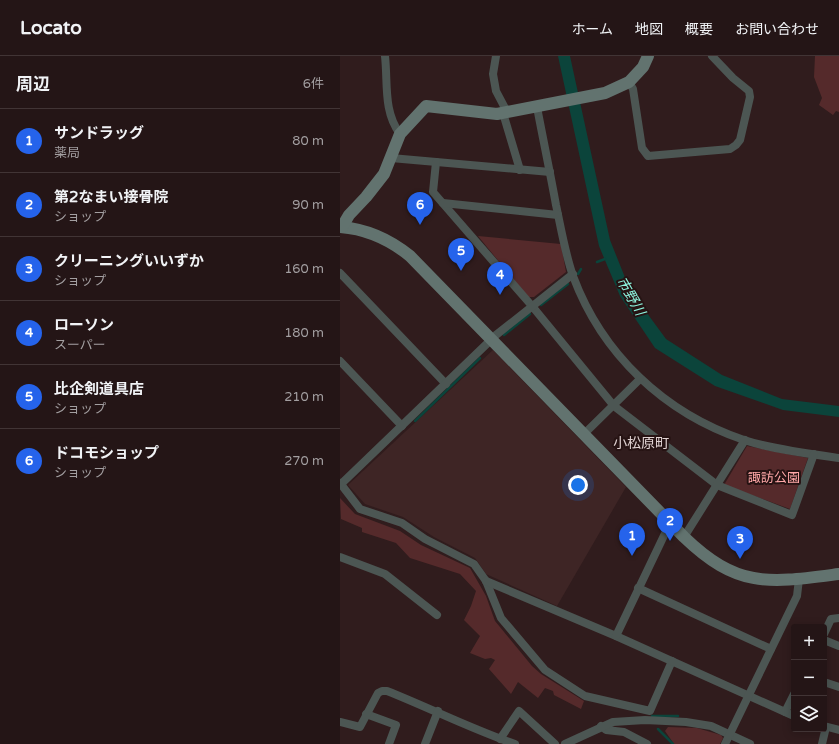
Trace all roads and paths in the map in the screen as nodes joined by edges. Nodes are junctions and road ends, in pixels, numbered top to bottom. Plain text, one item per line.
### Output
1 (385, 56) edge
2 (496, 56) edge
3 (648, 56) edge
4 (712, 56) edge
5 (629, 82) junction
6 (537, 107) junction
7 (505, 113) junction
8 (400, 134) junction
9 (392, 158) junction
10 (436, 162) junction
11 (520, 170) junction
12 (550, 172) junction
13 (443, 203) junction
14 (558, 215) junction
15 (341, 227) edge
16 (340, 273) edge
17 (573, 274) junction
18 (532, 306) junction
19 (492, 340) junction
20 (340, 361) edge
21 (640, 379) junction
22 (446, 384) junction
23 (614, 406) junction
24 (402, 426) junction
25 (584, 434) junction
26 (745, 440) junction
27 (814, 454) junction
28 (839, 458) edge
29 (341, 483) edge
30 (717, 485) junction
31 (670, 523) junction
32 (684, 538) junction
33 (340, 557) edge
34 (839, 574) edge
35 (799, 579) junction
36 (486, 581) junction
37 (638, 588) junction
38 (437, 615) dead end
39 (839, 618) edge
40 (827, 628) edge
41 (616, 636) junction
42 (827, 641) edge
43 (839, 646) edge
44 (771, 649) junction
45 (672, 661) junction
46 (827, 683) edge
47 (839, 687) edge
48 (748, 695) junction
49 (793, 696) edge
50 (438, 711) junction
51 (785, 712) junction
52 (366, 714) junction
53 (791, 715) edge
54 (340, 722) edge
55 (601, 726) junction
56 (827, 727) edge
57 (839, 730) edge
58 (824, 732) edge
59 (729, 734) junction
60 (500, 739) junction
61 (390, 744) edge
62 (425, 744) edge
63 (515, 744) edge
64 (556, 744) edge
65 (565, 744) edge
66 (647, 744) edge
67 (725, 744) edge
68 (750, 744) edge
69 (822, 744) edge

1 - 8 street
2 - 7 street
3 - 5 street
4 - 5 street
5 - 6 street
6 - 7 street
6 - 12 street
7 - 8 street
7 - 11 street
8 - 9 street
9 - 10 street
9 - 15 street
10 - 11 street
10 - 13 street
11 - 12 street
12 - 14 street
13 - 14 street
13 - 18 street
14 - 17 street
15 - 19 street
16 - 22 street
17 - 18 street
17 - 21 street
18 - 19 street
18 - 23 street
19 - 22 street
19 - 25 street
20 - 24 street
21 - 23 street
21 - 26 street
22 - 24 street
23 - 25 street
23 - 30 street
24 - 29 street
25 - 31 street
26 - 27 street
26 - 30 street
27 - 28 street
27 - 30 street
29 - 36 street
30 - 32 street
31 - 32 street
31 - 37 street
32 - 35 street
33 - 38 street
34 - 35 street
35 - 44 street
36 - 41 street
36 - 45 street
37 - 41 street
37 - 44 street
39 - 40 street
41 - 45 street
42 - 43 street
44 - 48 street
45 - 48 street
46 - 47 street
48 - 51 street
48 - 59 street
49 - 51 street
50 - 52 street
50 - 60 street
50 - 62 street
51 - 53 street
52 - 54 street
52 - 61 street
55 - 59 street
55 - 65 street
55 - 66 street
56 - 57 street
58 - 69 street
59 - 67 street
59 - 68 street
60 - 63 street
60 - 64 street

